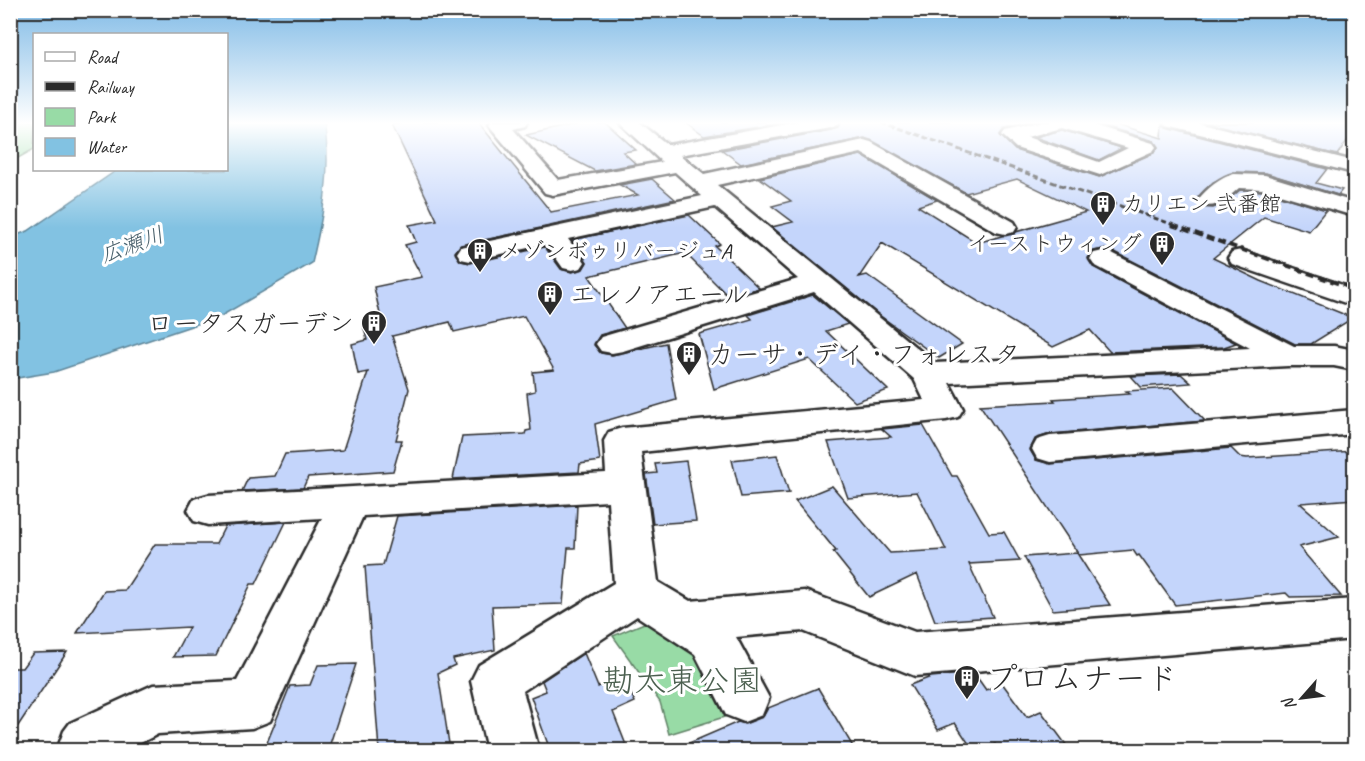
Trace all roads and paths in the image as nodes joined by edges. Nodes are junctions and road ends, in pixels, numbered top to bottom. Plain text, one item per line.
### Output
1 (527, 158) edge
2 (670, 158) edge
3 (734, 158) edge
4 (792, 158) edge
5 (884, 158) edge
6 (1065, 158) edge
7 (1124, 158) edge
8 (1316, 158) edge
9 (1354, 167) edge
10 (690, 174) junction
11 (1187, 193) dead end
12 (1354, 209) edge
13 (1005, 226) dead end
14 (552, 235) junction
15 (470, 253) dead end
16 (1241, 258) dead end
17 (1103, 259) dead end
18 (572, 262) dead end
19 (818, 282) junction
20 (1354, 298) edge
21 (612, 344) dead end
22 (1288, 356) junction
23 (1354, 360) edge
24 (928, 374) junction
25 (1354, 422) edge
26 (1050, 449) dead end
27 (626, 486) junction
28 (350, 502) junction
29 (208, 510) dead end
30 (637, 591) junction
31 (1354, 619) edge
32 (685, 622) junction
33 (744, 698) dead end
34 (83, 750) edge
35 (513, 750) edge

1 - 10 main road
2 - 10 main road
3 - 10 main road
4 - 10 main road
5 - 13 main road
6 - 7 main road
8 - 9 main road
10 - 14 main road
10 - 19 main road
11 - 12 main road
14 - 15 main road
14 - 18 main road
16 - 20 main road
17 - 22 main road
19 - 21 main road
19 - 24 main road
22 - 23 main road
22 - 24 main road
24 - 27 main road
25 - 26 main road
27 - 28 main road
27 - 30 main road
28 - 29 main road
28 - 34 main road
30 - 32 main road
30 - 35 main road
31 - 32 main road
32 - 33 main road

